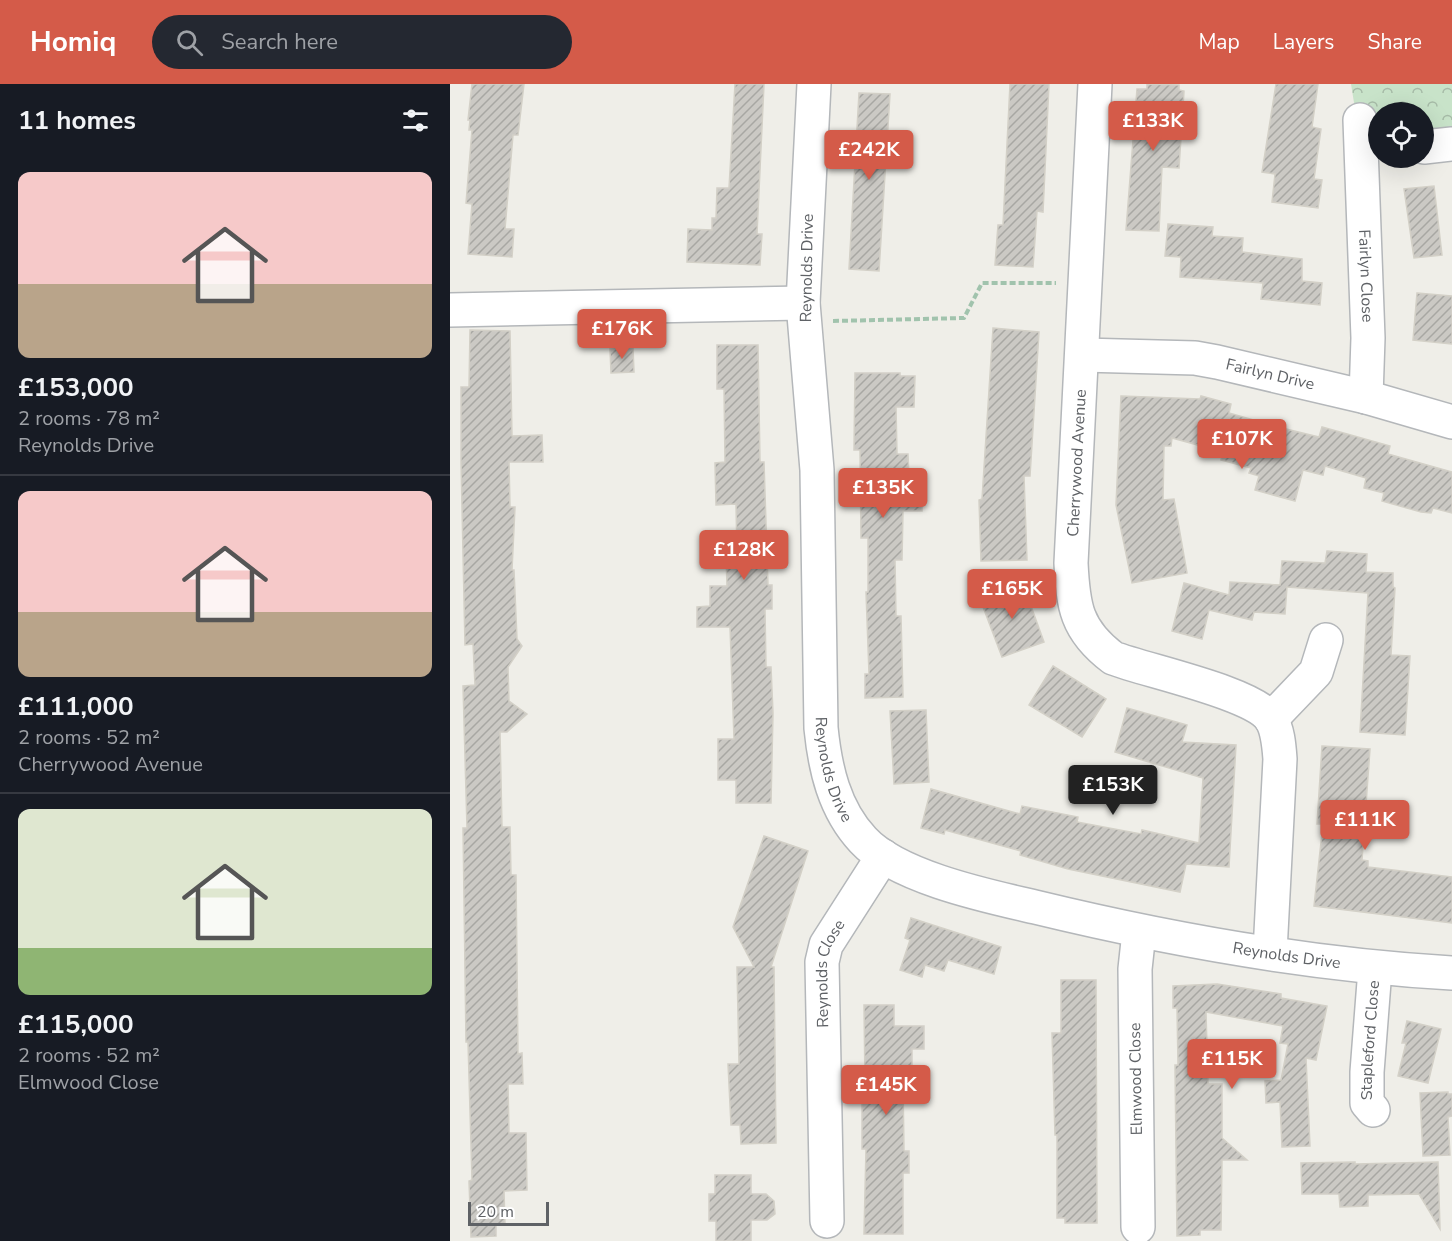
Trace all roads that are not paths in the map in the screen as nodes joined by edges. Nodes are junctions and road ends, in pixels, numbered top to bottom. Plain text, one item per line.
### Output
1 (814, 84) edge
2 (1095, 84) edge
3 (1360, 120) dead end
4 (1368, 144) edge
5 (1452, 144) edge
6 (1434, 146) edge
7 (1371, 168) edge
8 (450, 310) edge
9 (804, 312) junction
10 (1083, 355) junction
11 (1366, 397) junction
12 (1452, 422) edge
13 (1326, 640) dead end
14 (1271, 718) junction
15 (883, 856) junction
16 (1139, 932) junction
17 (1270, 952) junction
18 (1375, 969) junction
19 (1452, 973) edge
20 (1373, 1110) dead end
21 (827, 1221) dead end
22 (1138, 1227) dead end

1 - 9 street, Reynolds Drive
2 - 10 street, Cherrywood Avenue
3 - 4 street, Fairlyn Close
5 - 6 street
7 - 11 street, Fairlyn Close
8 - 9 street
9 - 15 street, Reynolds Drive
10 - 11 street, Fairlyn Drive
10 - 14 street, Cherrywood Avenue
11 - 12 street, Fairlyn Drive
13 - 14 street
14 - 17 street
15 - 16 street, Reynolds Drive
15 - 21 street, Reynolds Close
16 - 17 street, Reynolds Drive
16 - 22 street, Elmwood Close
17 - 18 street, Reynolds Drive
18 - 19 street, Reynolds Drive
18 - 20 street, Stapleford Close

